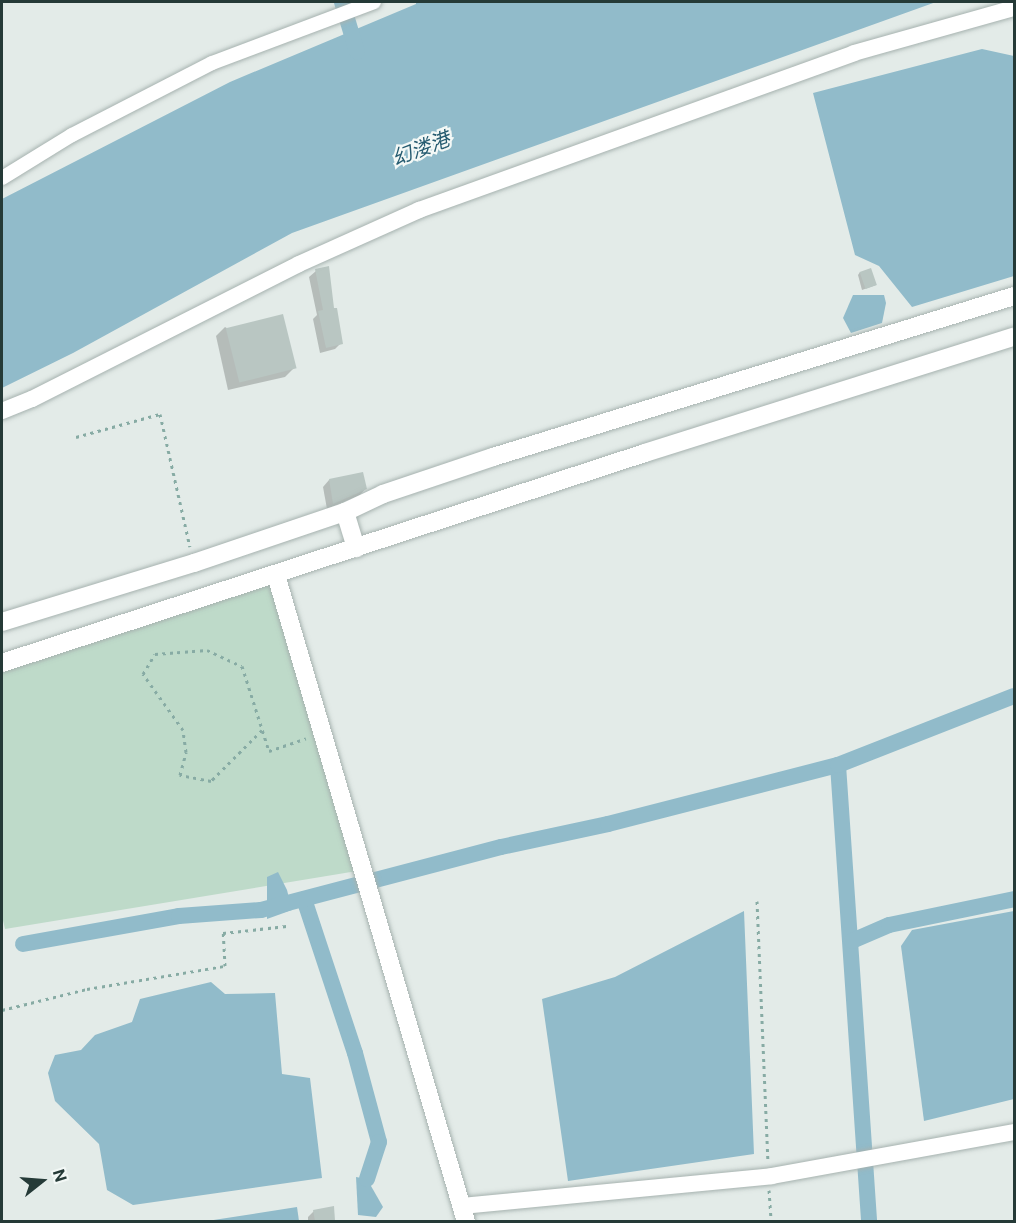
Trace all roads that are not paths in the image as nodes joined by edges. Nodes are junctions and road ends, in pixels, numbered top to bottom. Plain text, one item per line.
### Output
1 (374, 2) edge
2 (1014, 8) edge
3 (2, 178) edge
4 (1014, 296) edge
5 (1014, 337) edge
6 (2, 411) edge
7 (345, 512) junction
8 (356, 548) junction
9 (276, 575) junction
10 (2, 622) edge
11 (2, 663) edge
12 (1014, 1132) edge
13 (464, 1214) edge

1 - 3 street
2 - 6 street
4 - 7 main road
5 - 8 main road
7 - 8 main road
7 - 10 main road
8 - 9 main road
9 - 11 main road
9 - 13 main road
12 - 13 street

